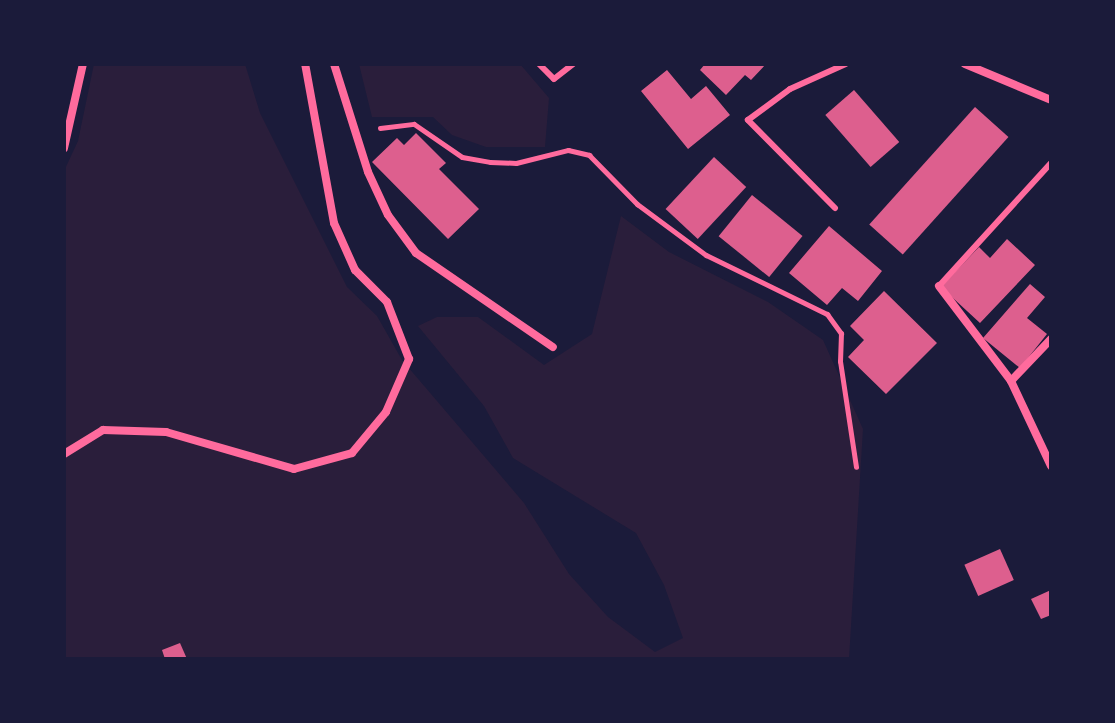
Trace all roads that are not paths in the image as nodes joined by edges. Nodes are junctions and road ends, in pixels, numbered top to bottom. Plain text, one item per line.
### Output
1 (305, 64) edge
2 (334, 64) edge
3 (539, 64) edge
4 (573, 64) edge
5 (846, 64) edge
6 (965, 64) edge
7 (82, 65) edge
8 (1051, 100) edge
9 (64, 148) edge
10 (1051, 163) edge
11 (835, 208) dead end
12 (939, 286) joint
13 (1051, 339) edge
14 (553, 347) dead end
15 (1011, 381) junction
16 (64, 454) edge
17 (1051, 466) edge

1 - 16 street
2 - 14 street
3 - 4 lane
5 - 11 lane
6 - 8 street
7 - 9 street
10 - 12 lane
12 - 15 street
13 - 15 street
15 - 17 street

